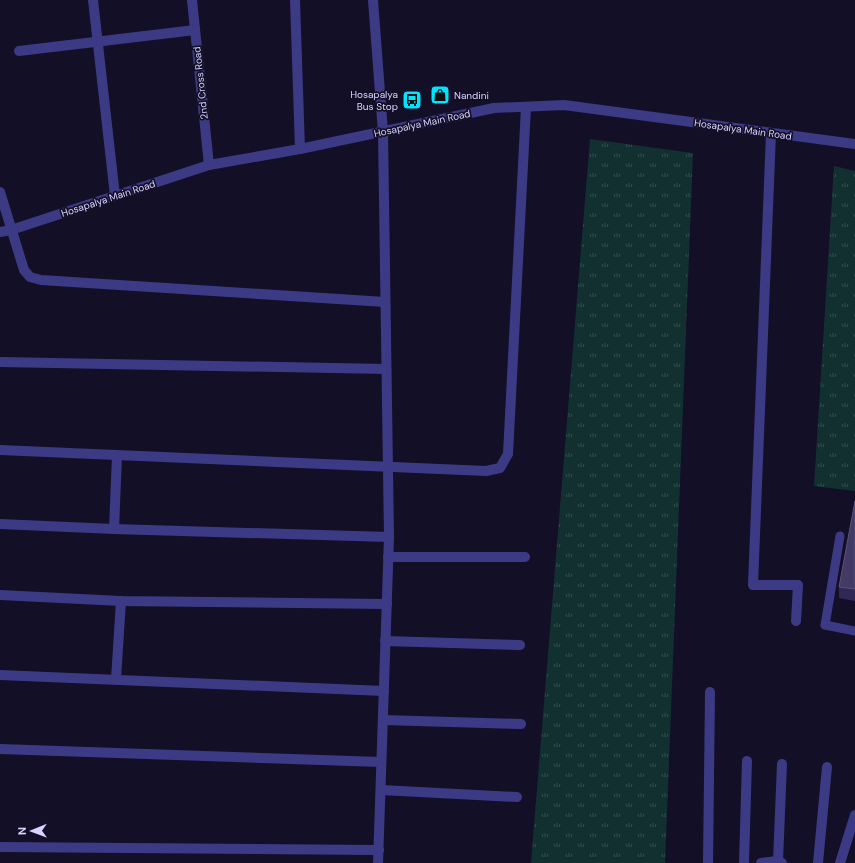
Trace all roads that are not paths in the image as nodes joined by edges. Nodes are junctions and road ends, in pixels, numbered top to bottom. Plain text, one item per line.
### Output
1 (93, 0) edge
2 (192, 0) edge
3 (295, 0) edge
4 (373, 0) edge
5 (195, 30) junction
6 (97, 41) junction
7 (20, 51) dead end
8 (526, 107) junction
9 (383, 132) junction
10 (771, 133) junction
11 (855, 144) edge
12 (300, 149) junction
13 (209, 165) junction
14 (0, 192) edge
15 (115, 196) junction
16 (11, 230) junction
17 (0, 232) edge
18 (385, 302) junction
19 (0, 362) edge
20 (386, 369) junction
21 (0, 450) edge
22 (117, 456) junction
23 (388, 466) junction
24 (0, 524) edge
25 (114, 529) junction
26 (840, 536) dead end
27 (389, 537) junction
28 (388, 557) junction
29 (525, 557) dead end
30 (0, 595) edge
31 (121, 601) junction
32 (387, 604) junction
33 (796, 621) dead end
34 (855, 631) edge
35 (385, 641) junction
36 (520, 645) dead end
37 (0, 675) edge
38 (116, 679) junction
39 (384, 691) junction
40 (710, 692) dead end
41 (383, 720) junction
42 (521, 724) dead end
43 (0, 749) edge
44 (747, 761) dead end
45 (381, 762) junction
46 (782, 764) dead end
47 (827, 767) dead end
48 (380, 790) junction
49 (517, 797) dead end
50 (855, 815) edge
51 (0, 847) edge
52 (379, 850) junction
53 (780, 862) edge
54 (378, 863) edge
55 (708, 863) edge
56 (744, 863) edge
57 (761, 863) edge
58 (818, 863) edge
59 (840, 863) edge

1 - 6 street
2 - 5 street, 2nd Cross Road
3 - 12 street
4 - 9 street
5 - 6 street
5 - 13 street, 2nd Cross Road
6 - 7 street
6 - 15 street
8 - 9 street, Hosapalya Main Road
8 - 10 street, Hosapalya Main Road
8 - 23 street
9 - 12 street, Hosapalya Main Road
9 - 18 street
10 - 11 street, Hosapalya Main Road
10 - 33 street
12 - 13 street, Hosapalya Main Road
13 - 15 street, Hosapalya Main Road
14 - 16 street
15 - 16 street, Hosapalya Main Road
16 - 17 street, Hosapalya Main Road
16 - 18 street
18 - 20 street
19 - 20 street
20 - 23 street
21 - 22 street
22 - 23 street
22 - 25 street
23 - 27 street
24 - 25 street
25 - 27 street
26 - 34 lane
27 - 28 street
28 - 29 street
28 - 32 street
30 - 31 street
31 - 32 street
31 - 38 street
32 - 35 street
35 - 36 street
35 - 39 street
37 - 38 street
38 - 39 street
39 - 41 street
40 - 55 street
41 - 42 street
41 - 45 street
43 - 45 street
44 - 56 street
45 - 48 street
46 - 53 street
47 - 58 street
48 - 49 street
48 - 52 street
50 - 59 street
51 - 52 street
52 - 54 street
53 - 57 street

